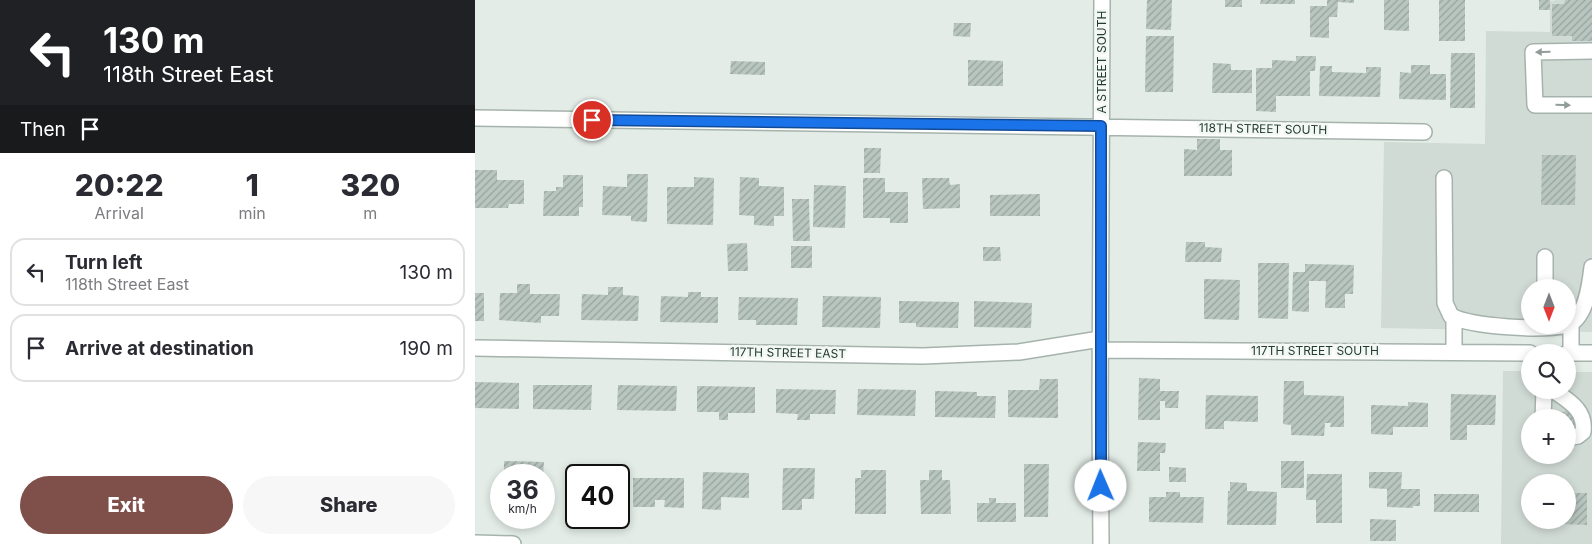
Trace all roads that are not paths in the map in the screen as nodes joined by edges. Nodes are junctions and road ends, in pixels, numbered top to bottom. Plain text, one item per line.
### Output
1 (1102, 0) edge
2 (1592, 51) edge
3 (1592, 106) edge
4 (475, 118) edge
5 (1101, 126) junction
6 (1424, 132) dead end
7 (1444, 178) dead end
8 (1545, 257) dead end
9 (1592, 267) edge
10 (1545, 279) edge
11 (1576, 317) edge
12 (1454, 318) junction
13 (1521, 326) edge
14 (1100, 344) junction
15 (475, 348) edge
16 (1454, 352) junction
17 (1521, 352) edge
18 (1576, 353) edge
19 (1592, 353) edge
20 (1565, 399) edge
21 (1576, 436) edge
22 (475, 543) edge
23 (513, 544) edge
24 (1101, 544) edge

1 - 5 street, A STREET SOUTH
2 -> 3 street
4 - 5 street, 118TH STREET SOUTH
5 - 6 street, 118TH STREET SOUTH
5 - 14 street, A STREET SOUTH
7 - 12 street
8 - 10 street
9 - 11 street
12 - 13 street
12 - 16 street
14 - 15 street, 117TH STREET EAST
14 - 16 street, 117TH STREET SOUTH
14 - 24 street, A STREET SOUTH
16 - 17 street, 117TH STREET SOUTH
18 - 19 street
20 - 21 street
22 - 23 street

